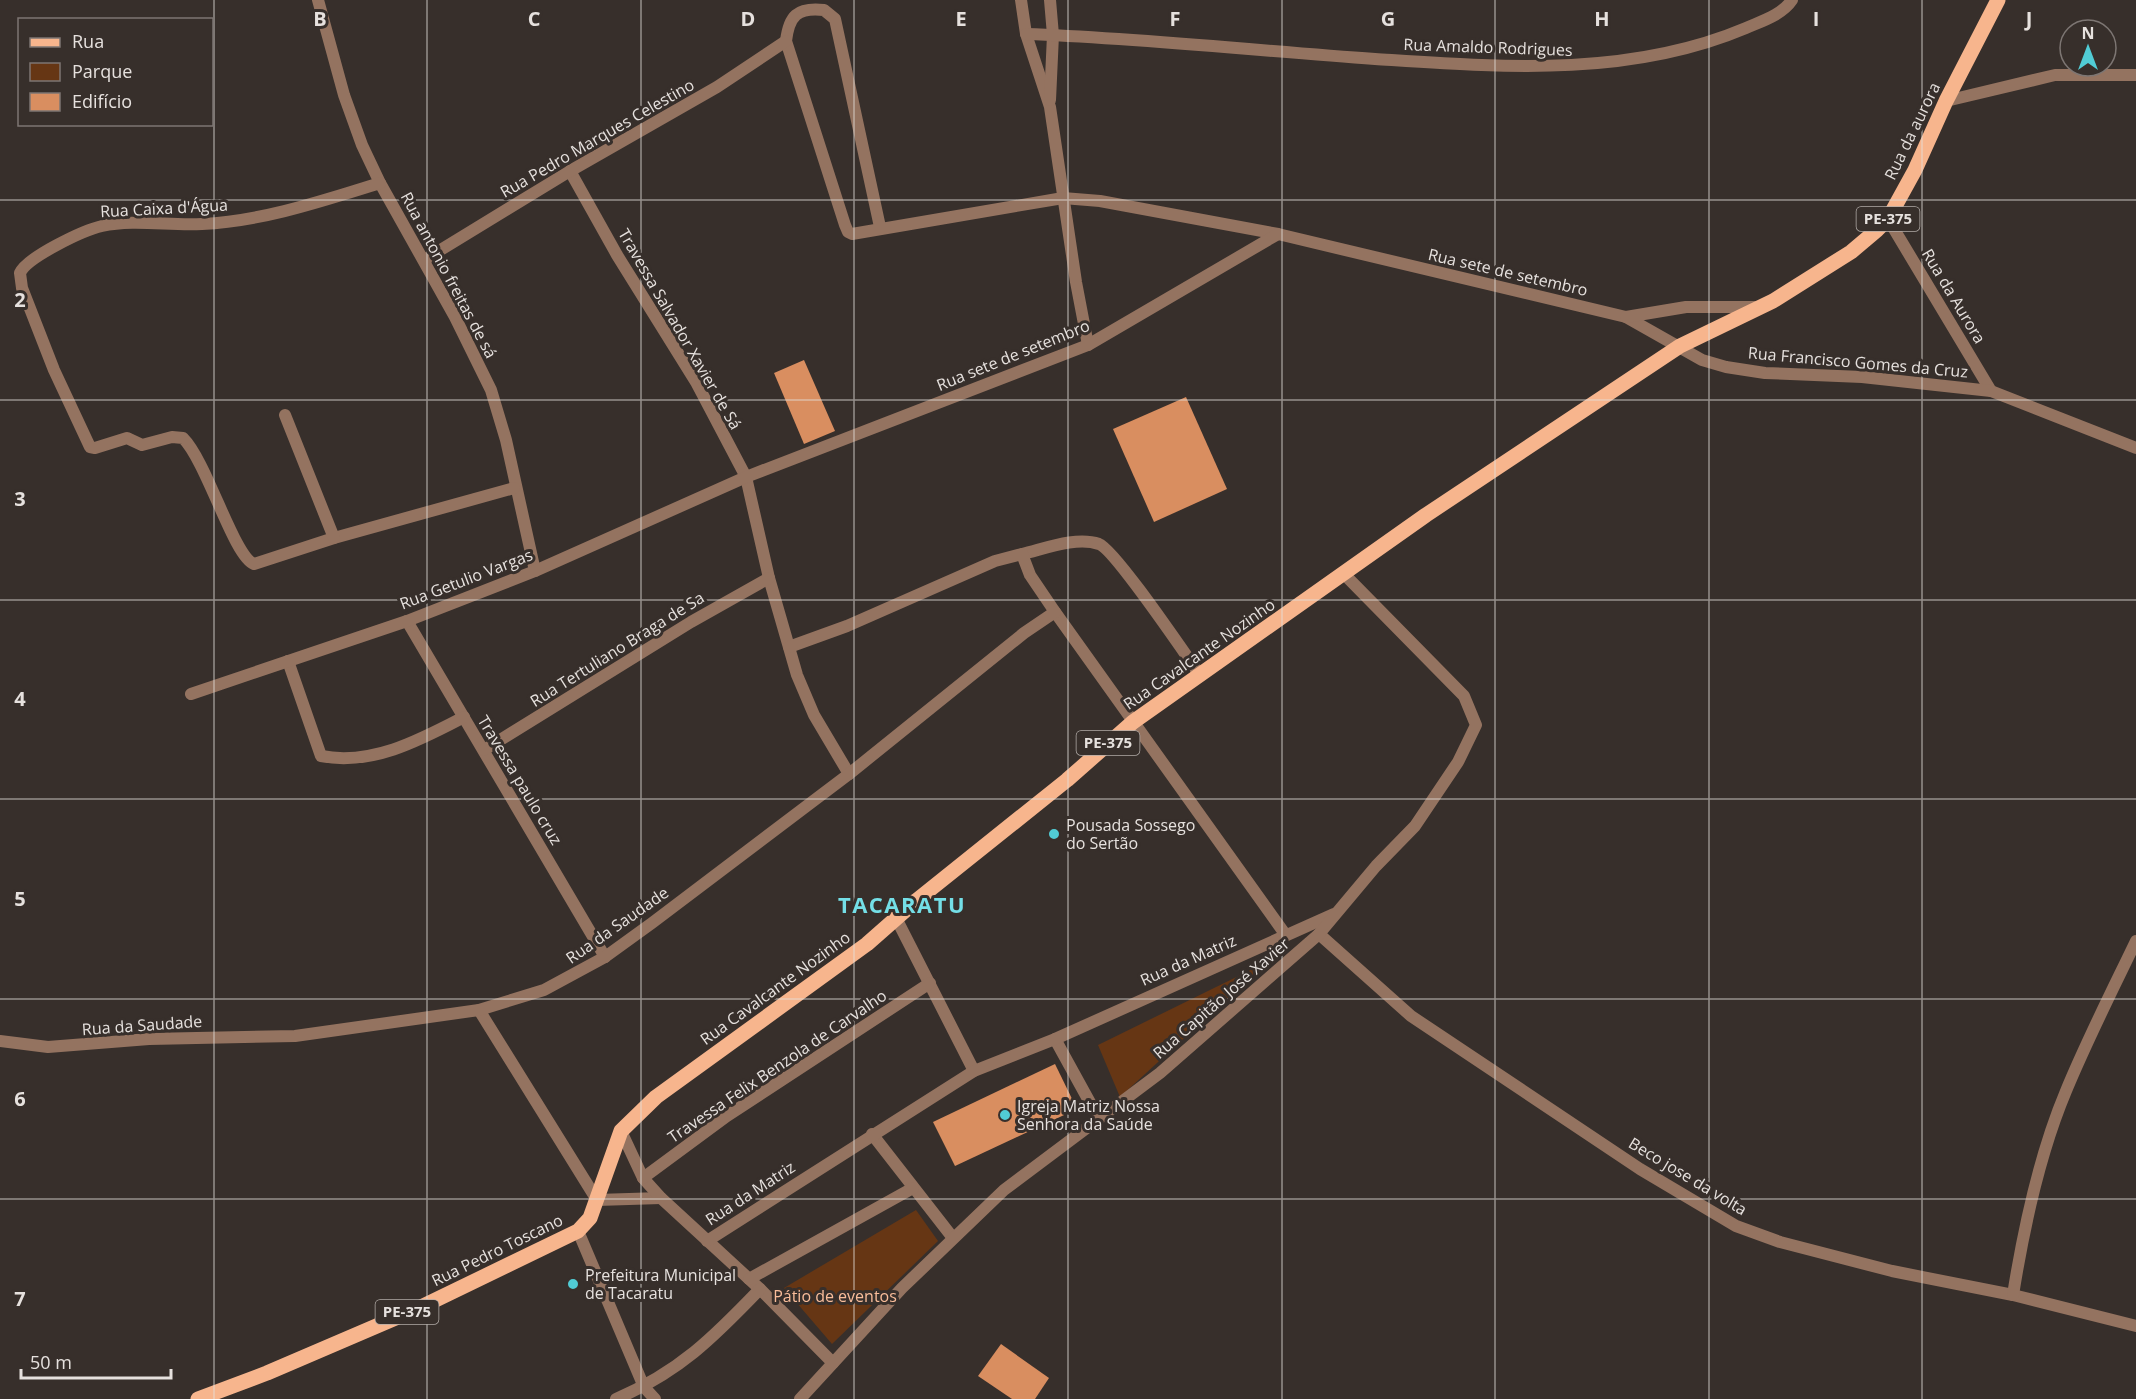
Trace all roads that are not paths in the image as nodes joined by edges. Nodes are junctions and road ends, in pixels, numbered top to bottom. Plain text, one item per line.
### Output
1 (318, 0) edge
2 (1021, 0) edge
3 (1050, 0) edge
4 (1792, 0) edge
5 (1998, 0) edge
6 (1026, 34) junction
7 (1053, 35) junction
8 (786, 41) junction
9 (2136, 75) edge
10 (1946, 101) junction
11 (1050, 107) junction
12 (570, 171) junction
13 (380, 183) junction
14 (1063, 198) junction
15 (1888, 219) junction
16 (880, 227) junction
17 (1278, 234) junction
18 (424, 260) junction
19 (1756, 307) junction
20 (1626, 317) junction
21 (1088, 345) junction
22 (1680, 346) junction
23 (1991, 391) junction
24 (285, 415) dead end
25 (2136, 448) edge
26 (746, 477) junction
27 (514, 488) junction
28 (334, 538) junction
29 (1022, 554) junction
30 (535, 571) junction
31 (1343, 573) junction
32 (769, 578) junction
33 (1055, 612) junction
34 (407, 621) junction
35 (789, 647) junction
36 (288, 661) junction
37 (1200, 675) junction
38 (191, 694) dead end
39 (464, 717) junction
40 (1133, 722) junction
41 (484, 750) junction
42 (849, 774) junction
43 (1335, 913) junction
44 (896, 918) junction
45 (1285, 934) junction
46 (1319, 934) junction
47 (2136, 941) edge
48 (605, 957) junction
49 (930, 983) junction
50 (479, 1010) junction
51 (1055, 1039) junction
52 (0, 1041) edge
53 (975, 1071) junction
54 (1099, 1119) junction
55 (621, 1131) junction
56 (872, 1134) junction
57 (643, 1178) junction
58 (913, 1188) junction
59 (661, 1198) junction
60 (597, 1200) junction
61 (578, 1231) junction
62 (953, 1238) junction
63 (707, 1241) junction
64 (749, 1279) junction
65 (760, 1289) junction
66 (2013, 1295) junction
67 (2136, 1326) edge
68 (833, 1363) junction
69 (644, 1387) junction
70 (198, 1399) edge
71 (616, 1399) edge
72 (655, 1399) edge
73 (800, 1399) edge

1 - 13 street, Rua antonio freitas de sá
2 - 6 street
3 - 7 street
4 - 7 street, Rua Amaldo Rodrigues
5 - 10 main road, Rua da aurora / PE-375
6 - 7 street, Rua Amaldo Rodrigues
6 - 11 street
7 - 11 street
8 - 12 street, Rua Pedro Marques Celestino
8 - 16 street, Rua sete de setembro
8 - 16 street
9 - 10 street, Rua da Aurora
10 - 15 main road, Rua da aurora / PE-375
11 - 14 street
12 - 18 street, Rua Pedro Marques Celestino
12 - 26 street, Travessa Salvador Xavier de Sá
13 - 18 street, Rua antonio freitas de sá
13 - 28 street, Rua Caixa d'Água
14 - 16 street, Rua sete de setembro
14 - 17 street, Rua sete de setembro
14 - 21 street
15 - 19 main road, Rua da aurora / PE-375
15 - 23 street, Rua da Aurora
17 - 20 street, Rua sete de setembro
17 - 21 street, Rua sete de setembro
18 - 27 street, Rua antonio freitas de sá
19 - 20 street
19 - 22 main road, Rua da aurora / PE-375
20 - 22 street, Rua Francisco Gomes da Cruz
21 - 26 street, Rua sete de setembro
22 - 23 street, Rua Francisco Gomes da Cruz
22 - 31 main road, Rua Cavalcante Nozinho / PE-375
23 - 25 street, Rua Francisco Gomes da Cruz
24 - 28 street
26 - 30 street, Rua Getulio Vargas
26 - 32 street, Travessa Salvador Xavier de Sá
27 - 28 street
27 - 30 street, Rua antonio freitas de sá
29 - 33 street
29 - 35 street
29 - 37 street
30 - 34 street, Rua Getulio Vargas
31 - 37 main road, Rua Cavalcante Nozinho / PE-375
31 - 43 street, Rua Capitão José Xavier
32 - 35 street, Travessa Salvador Xavier de Sá
32 - 41 street, Rua Tertuliano Braga de Sa
33 - 40 street
33 - 42 street, Rua da Saudade
34 - 36 street, Rua Getulio Vargas
34 - 39 street, Travessa paulo cruz
35 - 42 street, Travessa Salvador Xavier de Sá
36 - 38 street, Rua Getulio Vargas
36 - 39 street
37 - 40 main road, Rua Cavalcante Nozinho / PE-375
39 - 41 street, Travessa paulo cruz
40 - 44 main road, Rua Cavalcante Nozinho / PE-375
40 - 45 street
41 - 48 street, Travessa paulo cruz
42 - 48 street, Rua da Saudade
43 - 45 street, Rua da Matriz
43 - 46 street, Rua Capitão José Xavier
44 - 49 street
44 - 55 main road, Rua Cavalcante Nozinho / PE-375
45 - 51 street, Rua da Matriz
46 - 54 street, Rua Capitão José Xavier
46 - 66 street, Beco jose da volta
47 - 66 street
48 - 50 street, Rua da Saudade
49 - 53 street
49 - 57 street, Travessa Felix Benzola de Carvalho
50 - 52 street, Rua da Saudade
50 - 60 street
51 - 53 street, Rua da Matriz
51 - 54 street
53 - 56 street, Rua da Matriz
54 - 62 street, Rua Capitão José Xavier
55 - 57 street
55 - 60 main road, Rua Cavalcante Nozinho / PE-375
56 - 58 street
56 - 63 street, Rua da Matriz
57 - 59 street
58 - 62 street
58 - 64 street
59 - 60 street
59 - 63 street
60 - 61 main road, Rua Pedro Toscano / PE-375
61 - 69 street
61 - 70 main road, Rua Pedro Toscano / PE-375
62 - 68 street, Rua Capitão José Xavier
63 - 64 street
64 - 65 street
65 - 68 street
65 - 69 street
66 - 67 street, Beco jose da volta
68 - 73 street, Rua Capitão José Xavier
69 - 71 street
69 - 72 street

